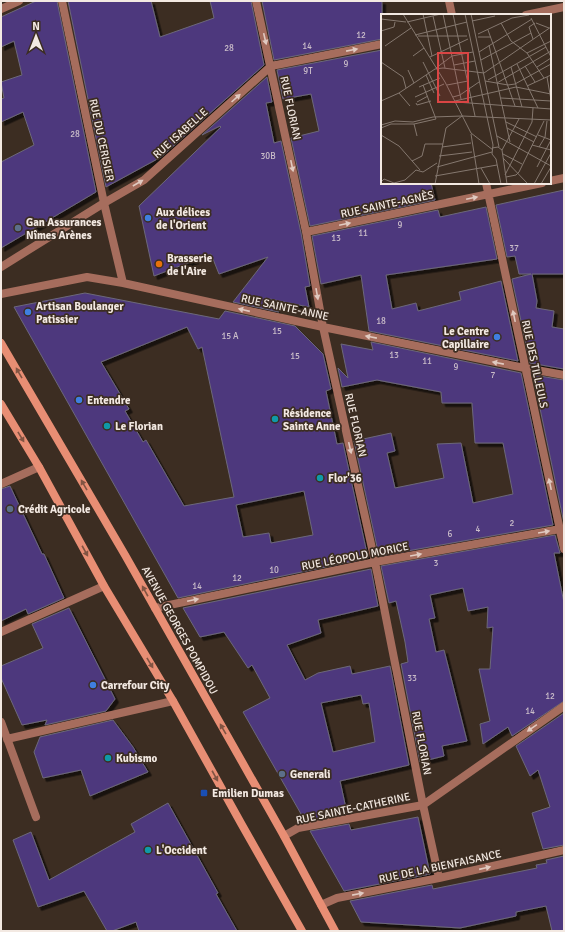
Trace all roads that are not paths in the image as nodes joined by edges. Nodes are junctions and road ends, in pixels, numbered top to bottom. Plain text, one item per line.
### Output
1 (18, 1) edge
2 (62, 1) edge
3 (256, 1) edge
4 (449, 1) edge
5 (564, 7) edge
6 (1, 9) edge
7 (452, 14) edge
8 (531, 14) edge
9 (381, 44) edge
10 (271, 66) junction
11 (564, 178) edge
12 (551, 181) edge
13 (486, 184) edge
14 (537, 184) edge
15 (488, 194) junction
16 (104, 203) junction
17 (306, 232) junction
18 (1, 267) edge
19 (123, 283) junction
20 (1, 294) edge
21 (323, 327) junction
22 (1, 343) edge
23 (525, 368) junction
24 (564, 375) edge
25 (1, 404) edge
26 (39, 468) junction
27 (1, 484) edge
28 (560, 529) junction
29 (564, 549) edge
30 (375, 562) junction
31 (104, 586) junction
32 (155, 608) junction
33 (1, 632) edge
34 (173, 700) junction
35 (564, 706) edge
36 (1, 722) edge
37 (7, 739) junction
38 (423, 805) junction
39 (36, 817) dead end
40 (284, 836) junction
41 (564, 850) edge
42 (439, 878) junction
43 (321, 905) junction
44 (302, 931) edge
45 (335, 931) edge

1 - 6 street
2 - 16 street, RUE DU CERISIER
3 -> 10 street, RUE FLORIAN
4 - 7 street
5 - 8 street
10 -> 9 street
16 -> 10 street, RUE ISABELLE
10 -> 17 street, RUE FLORIAN
11 - 12 street
13 - 15 street, RUE DES TILLEULS
14 - 15 street, RUE SAINTE-AGNÈS
17 -> 15 street, RUE SAINTE-AGNÈS
23 -> 15 street, RUE DES TILLEULS
16 - 18 street, RUE ISABELLE
16 - 19 street, RUE DU CERISIER
17 -> 21 street, RUE FLORIAN
19 - 20 street, RUE SAINTE-ANNE
21 -> 19 street, RUE SAINTE-ANNE
23 -> 21 street, RUE SAINTE-ANNE
21 -> 30 street, RUE FLORIAN
32 -> 22 main road, AVENUE GEORGES POMPIDOU
23 - 24 street, RUE SAINTE-ANNE
28 -> 23 street, RUE DES TILLEULS
25 -> 26 main road
26 - 27 street
26 -> 31 main road
28 - 29 street, RUE DES TILLEULS
30 -> 28 street, RUE LÉOPOLD MORICE
32 -> 30 street, RUE LÉOPOLD MORICE
30 - 38 street, RUE FLORIAN
31 - 33 street
31 -> 34 main road
40 -> 32 main road, AVENUE GEORGES POMPIDOU
34 - 37 street
34 -> 44 main road
35 -> 38 street, RUE SAINTE-CATHERINE
36 - 37 street
37 - 39 street
38 - 40 street, RUE SAINTE-CATHERINE
38 - 42 street, RUE FLORIAN
40 - 43 main road, AVENUE GEORGES POMPIDOU
42 -> 41 street, RUE DE LA BIENFAISANCE
43 -> 42 street, RUE DE LA BIENFAISANCE
43 - 45 main road, AVENUE GEORGES POMPIDOU

